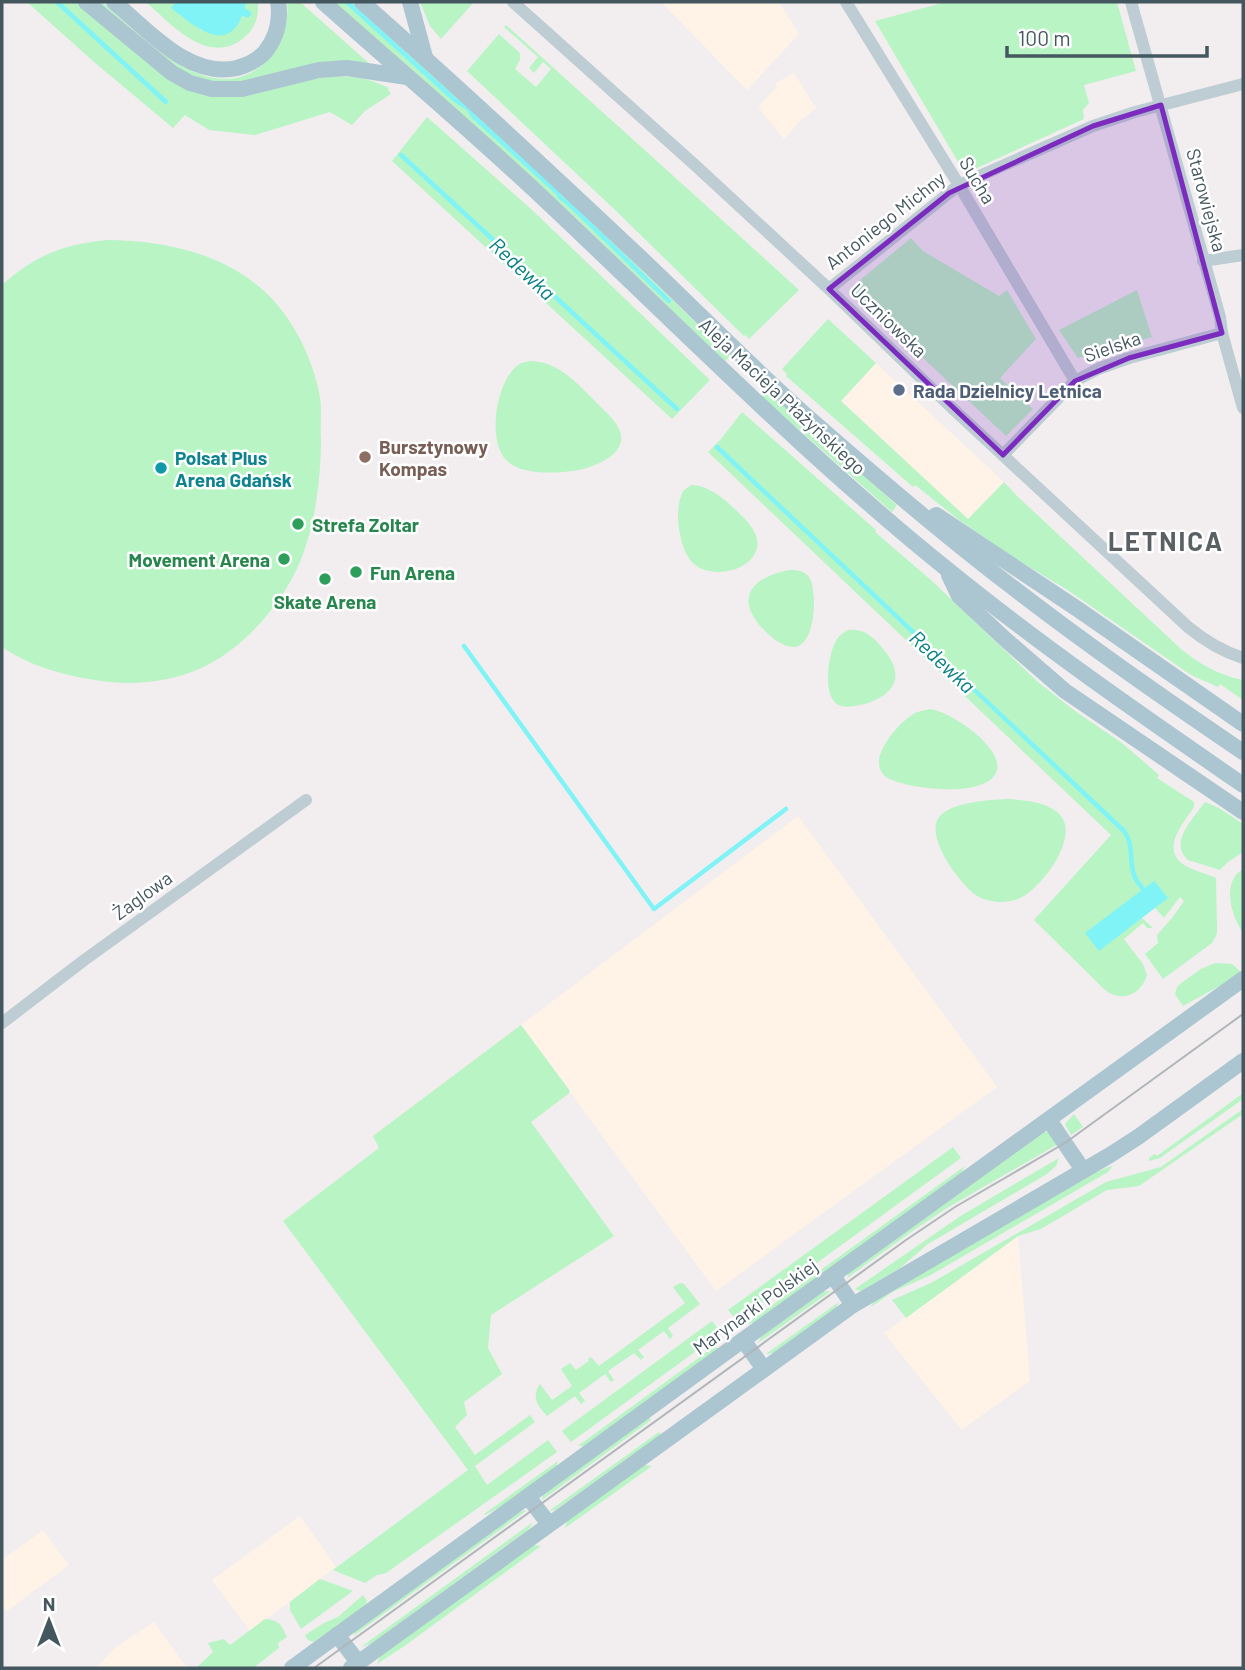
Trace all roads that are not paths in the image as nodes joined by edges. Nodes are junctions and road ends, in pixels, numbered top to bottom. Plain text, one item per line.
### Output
1 (86, 2) edge
2 (114, 2) edge
3 (278, 2) edge
4 (323, 2) edge
5 (362, 2) edge
6 (410, 2) edge
7 (513, 2) edge
8 (845, 2) edge
9 (1131, 2) edge
10 (425, 57) junction
11 (407, 77) junction
12 (1243, 84) edge
13 (1161, 105) junction
14 (959, 185) junction
15 (1243, 255) edge
16 (1203, 261) junction
17 (829, 289) junction
18 (1222, 333) junction
19 (1075, 380) junction
20 (1243, 408) edge
21 (1003, 455) junction
22 (881, 480) junction
23 (947, 569) junction
24 (1243, 657) edge
25 (1243, 724) edge
26 (1243, 752) edge
27 (1243, 785) edge
28 (306, 800) dead end
29 (1243, 812) edge
30 (1243, 979) edge
31 (2, 1023) edge
32 (1243, 1062) edge
33 (1049, 1120) junction
34 (1083, 1170) junction
35 (833, 1276) junction
36 (853, 1304) junction
37 (743, 1340) junction
38 (764, 1369) junction
39 (528, 1497) junction
40 (549, 1524) junction
41 (337, 1635) junction
42 (355, 1665) edge
43 (292, 1668) edge

1 - 11 main road
2 - 3 main road
4 - 11 main road, Aleja Macieja Płażyńskiego
5 - 10 main road, Aleja Macieja Płażyńskiego
6 - 10 main road
7 - 17 street, Uczniowska
8 - 14 street, Sucha
9 - 13 street, Starowiejska
10 - 22 main road, Aleja Macieja Płażyńskiego
11 - 23 main road, Aleja Macieja Płażyńskiego
12 - 13 street, Antoniego Michny
13 - 14 street, Antoniego Michny
13 - 16 street, Starowiejska
14 - 17 street, Antoniego Michny
14 - 19 street, Sucha
15 - 16 street
16 - 18 street, Starowiejska
17 - 21 street, Uczniowska
18 - 19 street, Sielska
18 - 20 street, Starowiejska
19 - 21 street, Sielska
21 - 24 street, Uczniowska
22 - 25 main road
22 - 26 main road, Aleja Macieja Płażyńskiego
23 - 27 main road, Aleja Macieja Płażyńskiego
23 - 29 main road
28 - 31 street, Żaglowa
30 - 33 main road, Marynarki Polskiej
32 - 34 main road
33 - 34 main road
33 - 35 main road, Marynarki Polskiej
34 - 36 main road
35 - 36 main road
35 - 37 main road, Marynarki Polskiej
36 - 38 main road
37 - 38 main road
37 - 39 main road, Marynarki Polskiej
38 - 40 main road
39 - 40 main road
39 - 41 main road, Marynarki Polskiej
40 - 42 main road
41 - 42 main road
41 - 43 main road, Marynarki Polskiej

